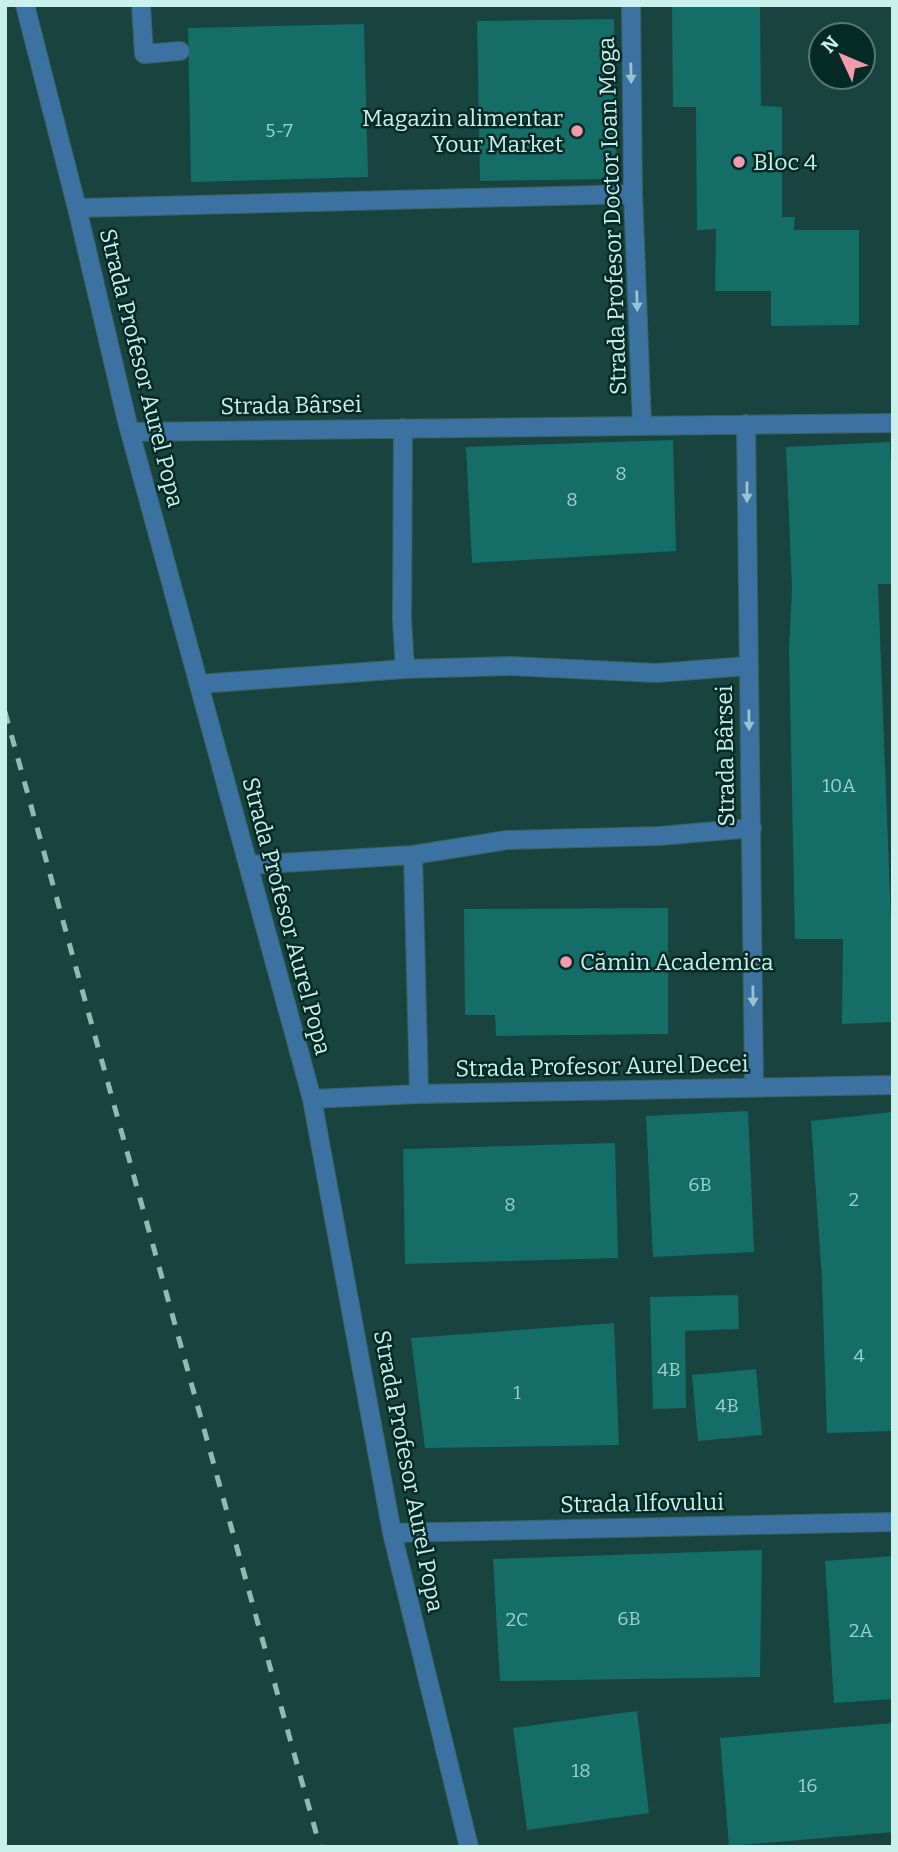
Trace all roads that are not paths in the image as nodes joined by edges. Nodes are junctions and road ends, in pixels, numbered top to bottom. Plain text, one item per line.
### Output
1 (25, 5) edge
2 (141, 5) edge
3 (631, 5) edge
4 (180, 51) dead end
5 (633, 194) junction
6 (76, 208) junction
7 (893, 423) edge
8 (746, 424) junction
9 (642, 425) junction
10 (403, 428) junction
11 (131, 432) junction
12 (748, 666) junction
13 (405, 669) junction
14 (199, 684) junction
15 (752, 828) junction
16 (413, 855) junction
17 (248, 865) junction
18 (893, 1085) edge
19 (754, 1087) junction
20 (419, 1094) junction
21 (312, 1099) junction
22 (893, 1522) edge
23 (392, 1533) junction
24 (469, 1847) edge

1 - 6 street, Strada Profesor Aurel Popa
2 - 4 street
3 -> 5 street, Strada Profesor Doctor Ioan Moga
5 - 6 street
5 -> 9 street, Strada Profesor Doctor Ioan Moga
6 - 11 street, Strada Profesor Aurel Popa
7 - 8 street, Strada Bârsei
8 - 9 street, Strada Bârsei
8 -> 12 street, Strada Bârsei
9 - 10 street, Strada Bârsei
10 - 11 street, Strada Bârsei
10 - 13 street
11 - 14 street, Strada Profesor Aurel Popa
12 - 13 street
12 -> 15 street, Strada Bârsei
13 - 14 street
14 - 17 street, Strada Profesor Aurel Popa
15 - 16 street
15 -> 19 street, Strada Bârsei
16 - 17 street
16 - 20 street
17 - 21 street, Strada Profesor Aurel Popa
18 - 19 street, Strada Profesor Aurel Decei
19 - 20 street, Strada Profesor Aurel Decei
20 - 21 street, Strada Profesor Aurel Decei
21 - 23 street, Strada Profesor Aurel Popa
22 - 23 street, Strada Ilfovului
23 - 24 street, Strada Profesor Aurel Popa

